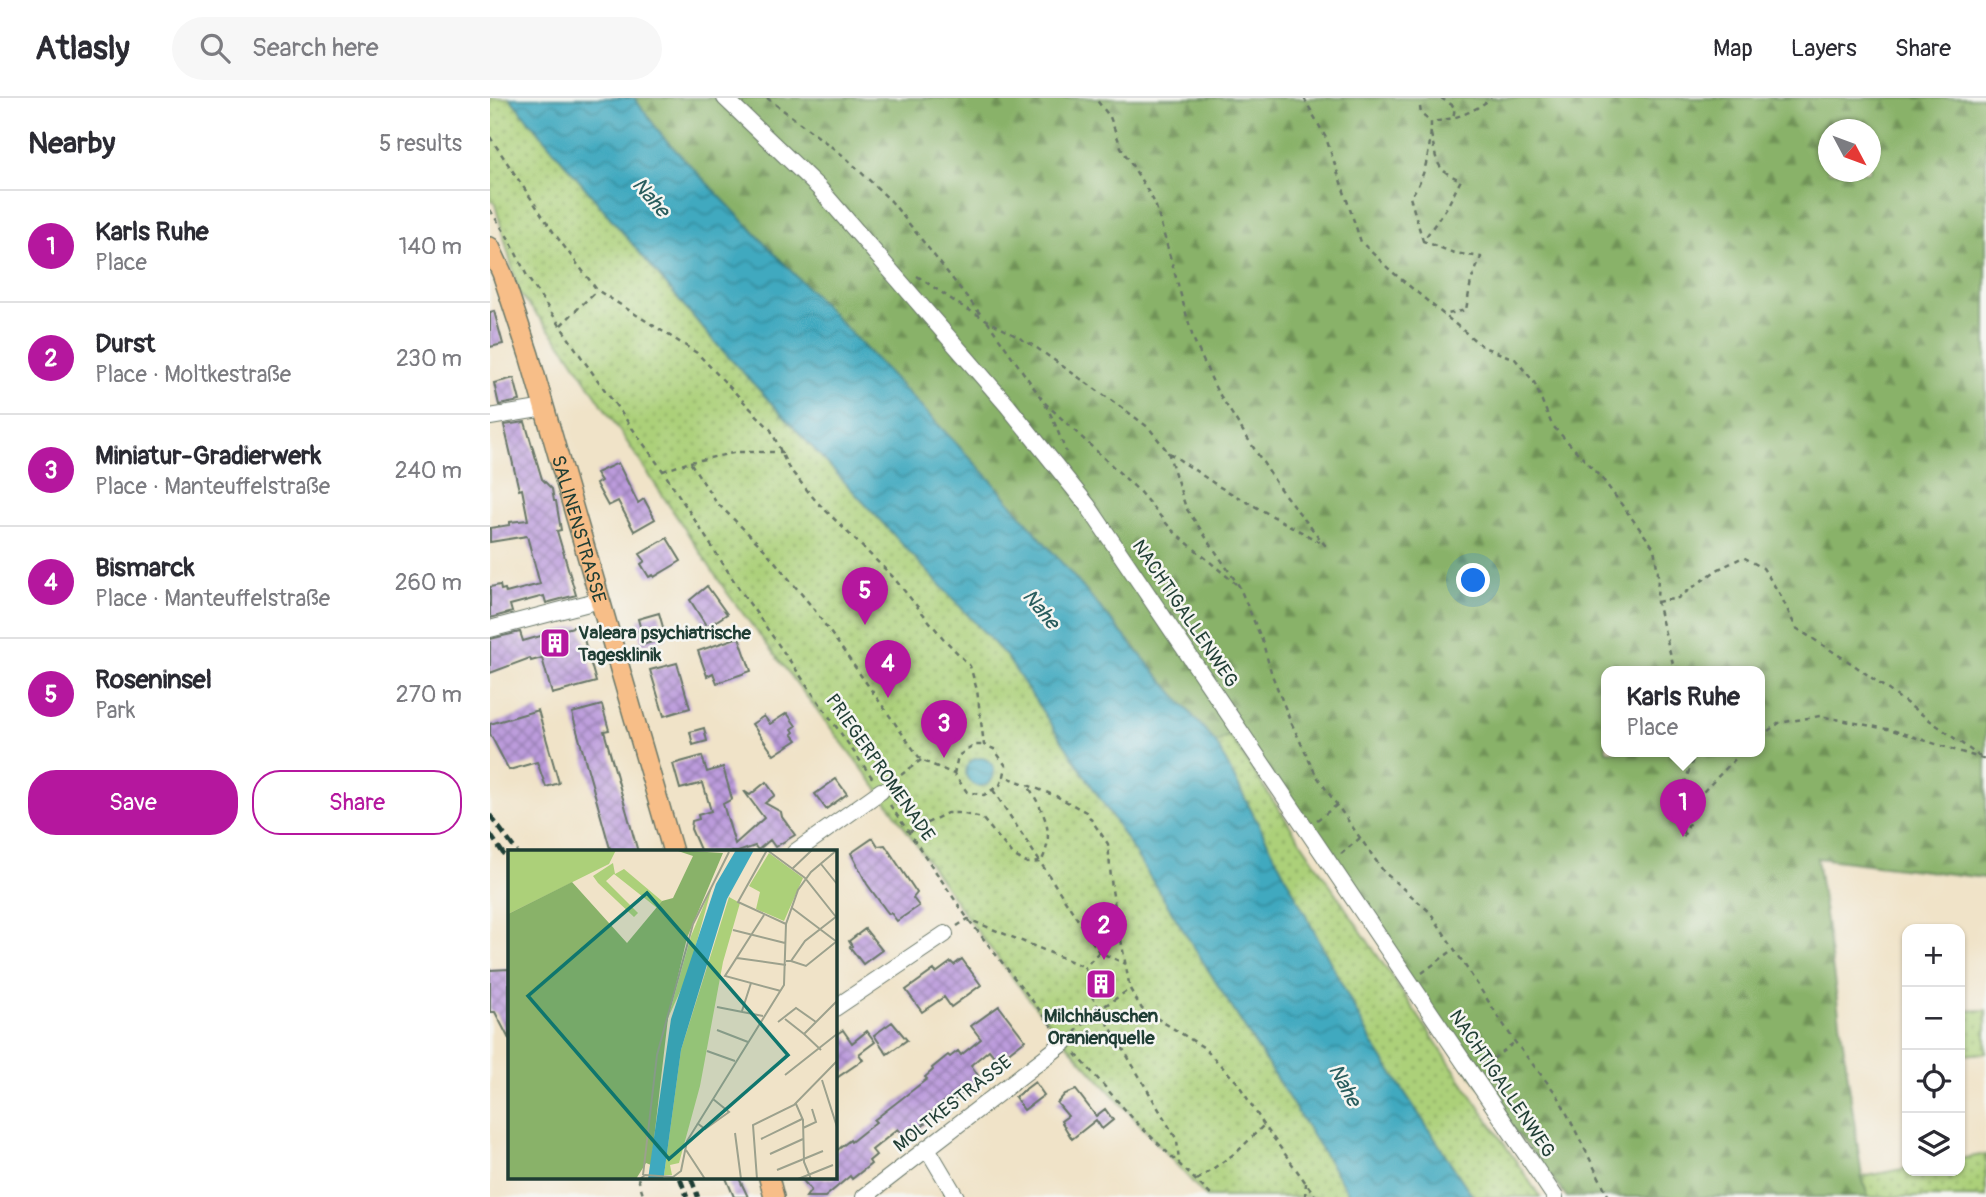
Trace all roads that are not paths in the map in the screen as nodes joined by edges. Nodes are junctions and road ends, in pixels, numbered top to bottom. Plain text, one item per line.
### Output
1 (725, 98) edge
2 (490, 247) edge
3 (545, 408) junction
4 (490, 417) edge
5 (600, 600) junction
6 (490, 629) edge
7 (881, 791) road end
8 (672, 850) edge
9 (798, 850) edge
10 (945, 934) dead end
11 (836, 1007) edge
12 (1065, 1042) road end
13 (928, 1148) junction
14 (770, 1180) edge
15 (774, 1197) edge
16 (864, 1197) edge
17 (956, 1197) edge
18 (1555, 1197) edge

1 - 18 street, NACHTIGALLENWEG
2 - 3 main road, SALINENSTRASSE
3 - 4 street
3 - 5 main road, SALINENSTRASSE
5 - 6 street
5 - 8 main road, SALINENSTRASSE
7 - 9 street
10 - 11 street
12 - 13 street, MOLTKESTRASSE
13 - 16 street, MOLTKESTRASSE
13 - 17 street
14 - 15 main road

